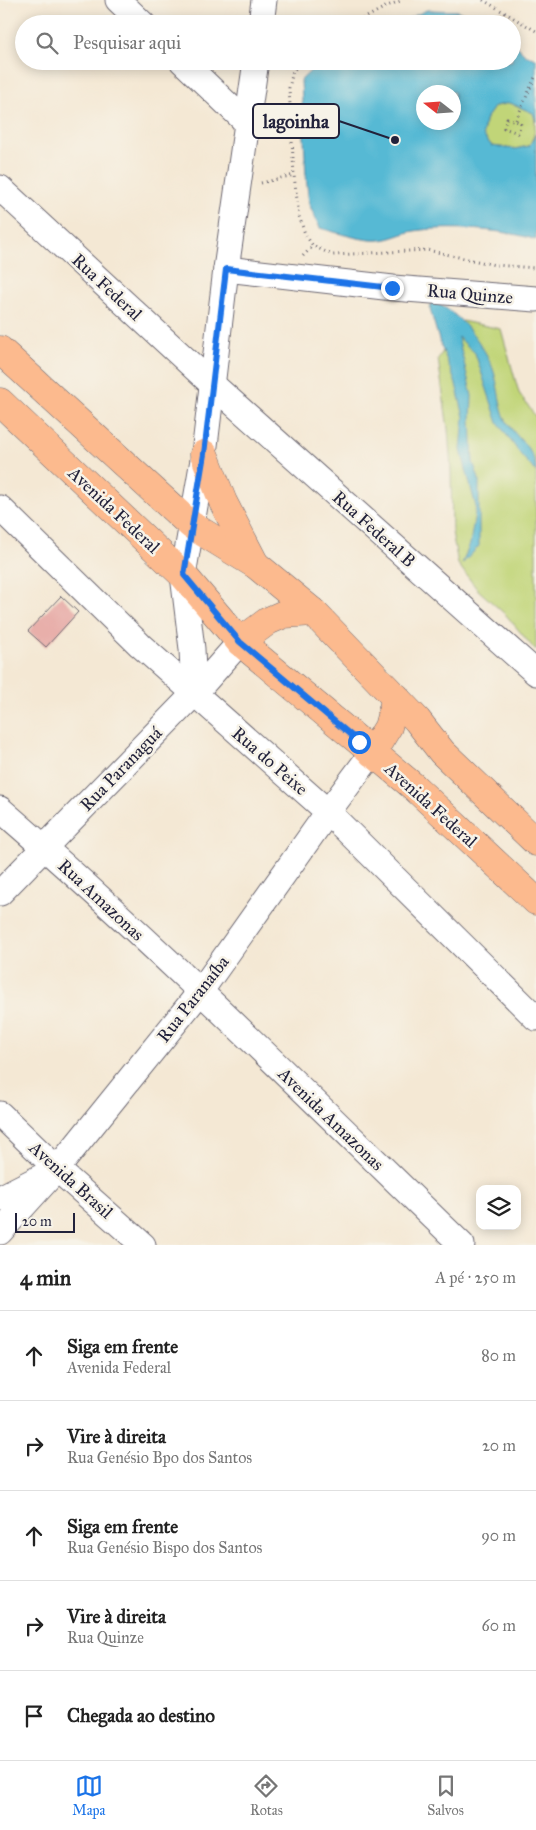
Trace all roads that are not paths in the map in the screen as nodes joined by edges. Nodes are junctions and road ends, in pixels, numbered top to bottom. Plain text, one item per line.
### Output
1 (118, 0) edge
2 (264, 0) edge
3 (134, 15) edge
4 (262, 15) edge
5 (191, 70) edge
6 (255, 70) edge
7 (247, 123) junction
8 (0, 188) edge
9 (226, 269) junction
10 (536, 299) edge
11 (0, 350) edge
12 (213, 385) junction
13 (0, 402) edge
14 (204, 454) junction
15 (0, 508) edge
16 (191, 525) junction
17 (256, 565) junction
18 (184, 575) junction
19 (312, 612) junction
20 (240, 642) junction
21 (536, 673) edge
22 (194, 694) junction
23 (396, 697) junction
24 (372, 753) junction
25 (0, 809) edge
26 (328, 812) junction
27 (532, 838) edge
28 (45, 848) junction
29 (497, 865) junction
30 (0, 894) edge
31 (536, 901) edge
32 (200, 992) junction
33 (536, 1018) edge
34 (0, 1114) edge
35 (57, 1169) junction
36 (0, 1198) edge
37 (0, 1232) edge
38 (143, 1245) edge
39 (462, 1245) edge

1 - 3 street
2 - 4 street
5 - 7 street
6 - 7 street
7 - 9 street
8 - 12 street, Rua Federal
9 - 10 street, Rua Quinze
9 - 12 street
11 - 16 main road
12 - 14 street
12 - 21 street, Rua Federal B
13 - 18 main road, Avenida Federal
14 - 16 street
14 - 17 main road
15 - 22 street, Rua do Peixe
16 - 17 main road
16 - 18 street
17 - 19 main road
18 - 20 main road, Avenida Federal
18 - 22 street
19 - 20 main road
19 - 23 main road
20 - 22 street, Rua Paranaguá
20 - 24 main road, Avenida Federal
22 - 26 street, Rua do Peixe
22 - 28 street, Rua Paranaguá
23 - 24 main road
23 - 27 main road
24 - 26 street, Rua Paranaíba
24 - 29 main road, Avenida Federal
25 - 28 street, Rua Amazonas
26 - 32 street, Rua Paranaíba
26 - 33 street, Rua do Peixe
27 - 29 main road
28 - 30 street, Rua Paranaguá
28 - 32 street, Rua Amazonas
29 - 31 main road, Avenida Federal
32 - 35 street, Rua Paranaíba
32 - 39 street, Avenida Amazonas
34 - 35 street, Avenida Brasil
35 - 36 street
35 - 37 street, Rua Paranaíba
35 - 38 street, Avenida Brasil

